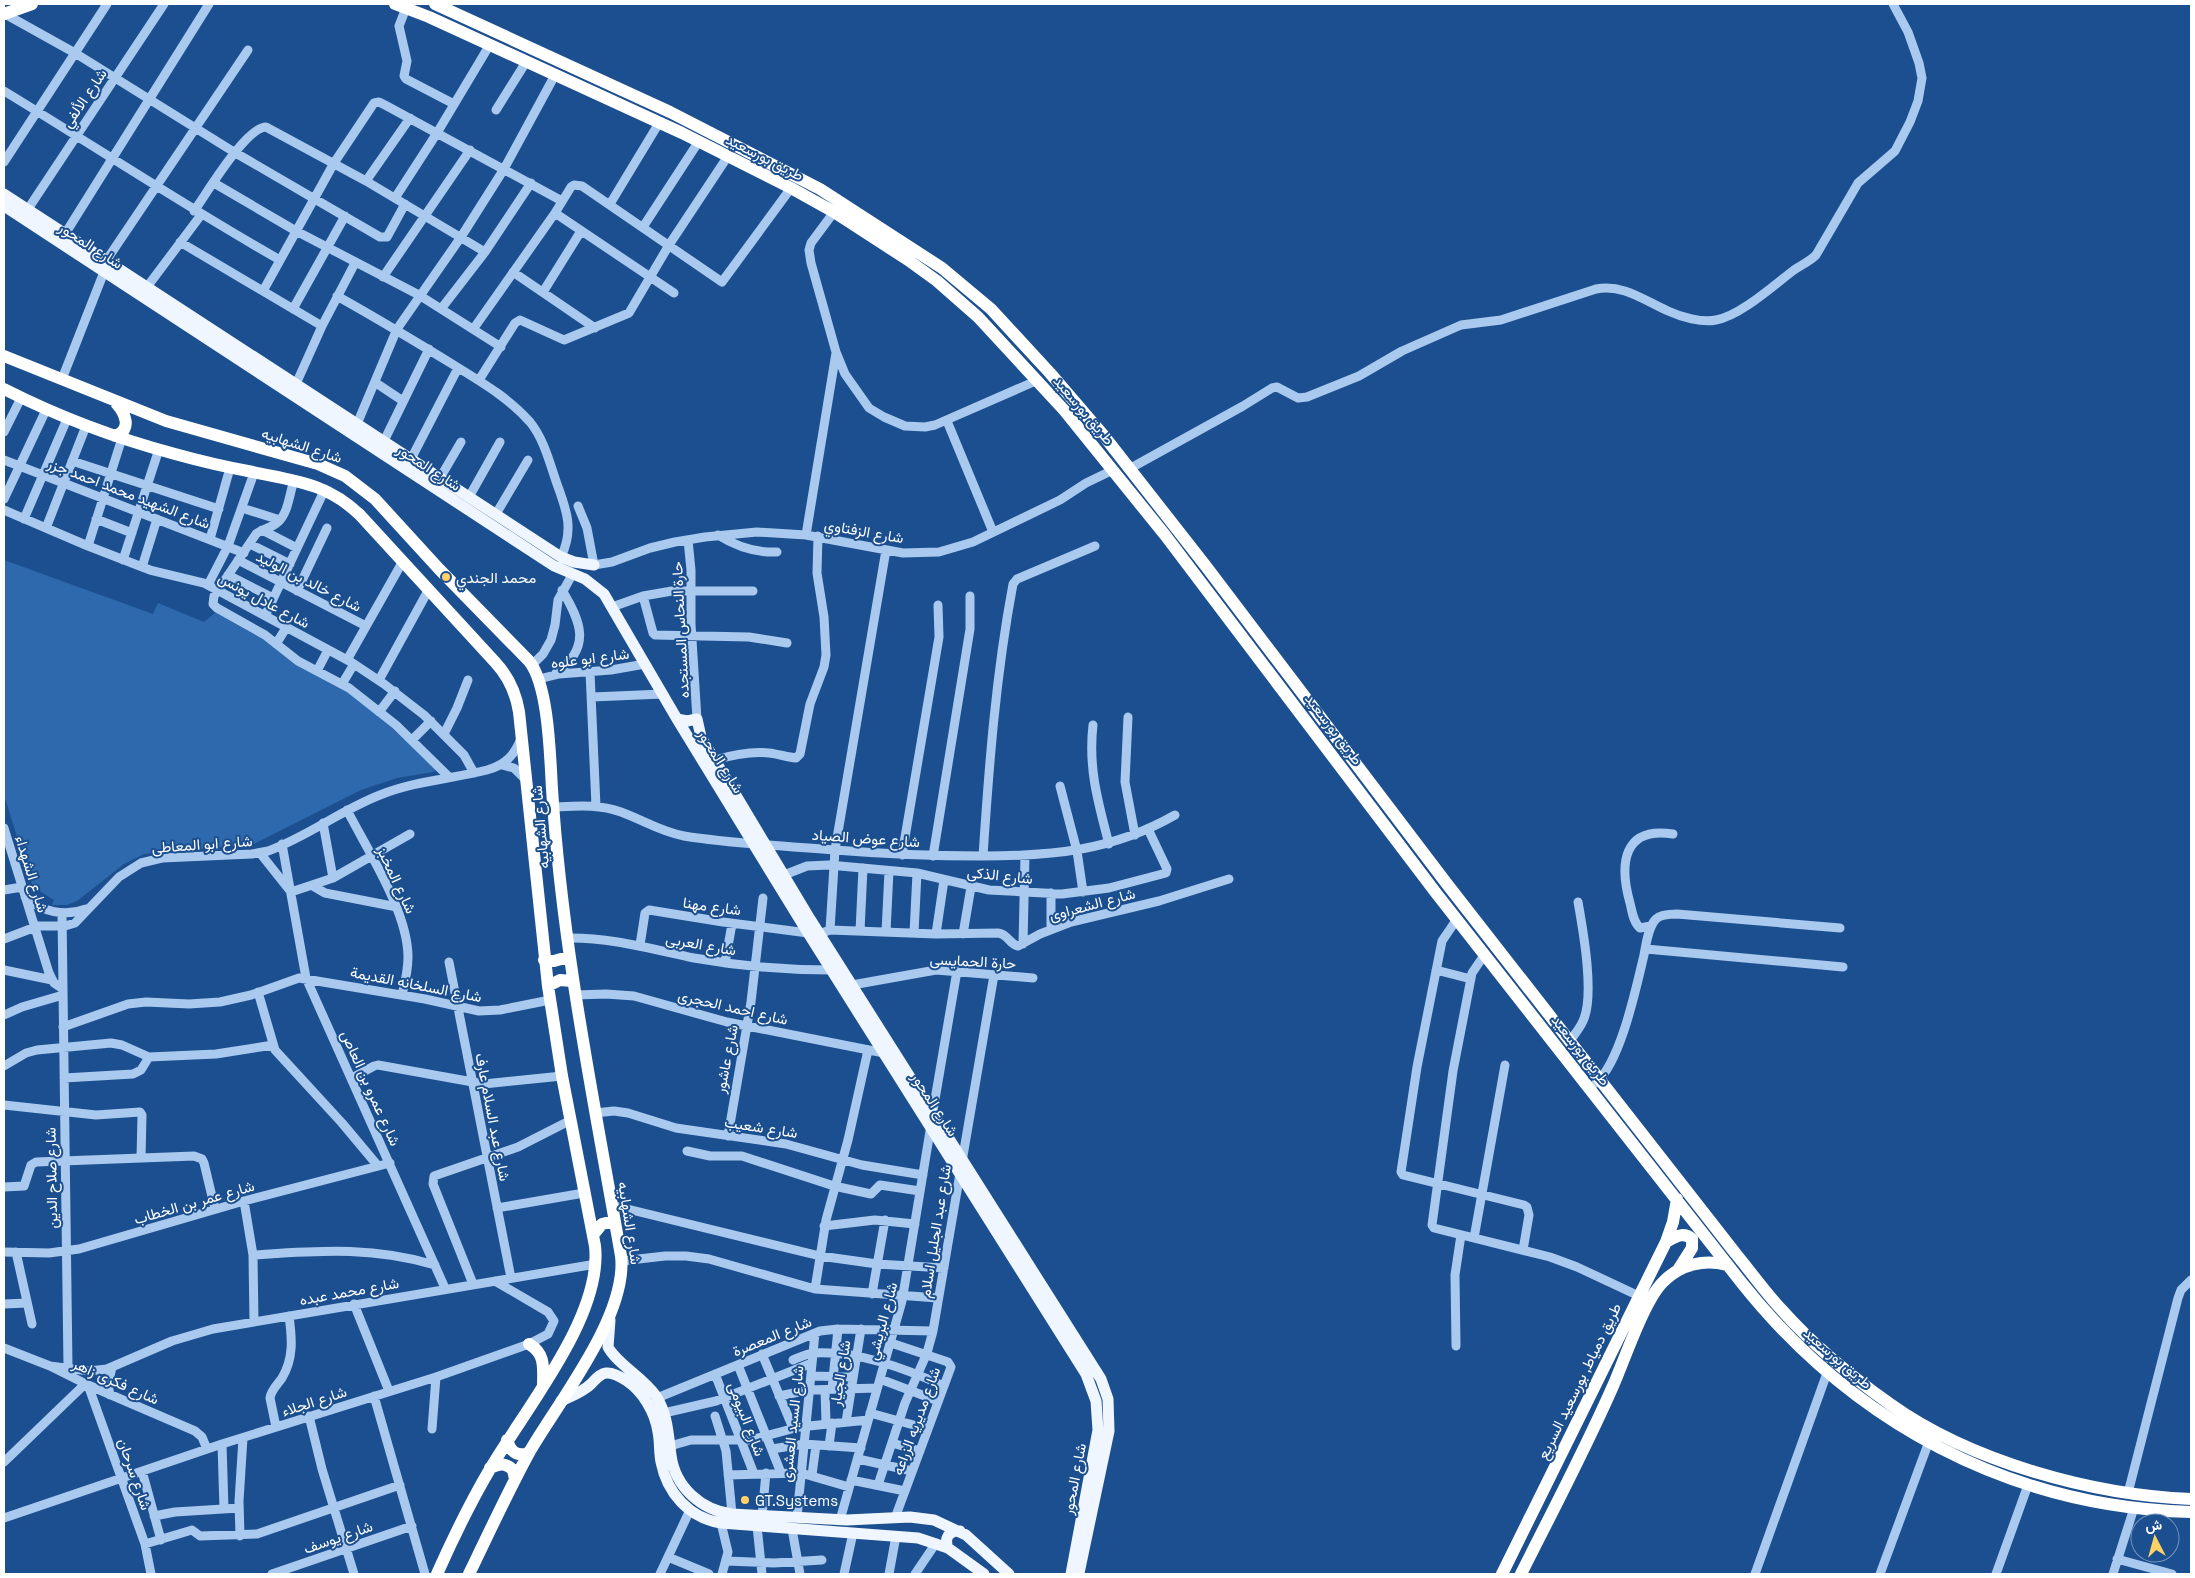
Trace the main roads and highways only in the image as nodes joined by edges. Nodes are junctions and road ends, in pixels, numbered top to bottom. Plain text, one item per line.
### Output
1 (32, 4) edge
2 (435, 4) edge
3 (400, 5) edge
4 (4, 14) edge
5 (4, 194) edge
6 (10, 206) edge
7 (105, 266) junction
8 (4, 356) edge
9 (4, 389) edge
10 (116, 402) junction
11 (327, 411) junction
12 (119, 437) junction
13 (495, 518) junction
14 (594, 565) road end
15 (500, 632) junction
16 (483, 648) junction
17 (677, 719) junction
18 (1447, 884) junction
19 (1436, 893) junction
20 (814, 928) junction
21 (568, 957) junction
22 (544, 960) junction
23 (572, 982) junction
24 (548, 986) junction
25 (884, 1047) junction
26 (1677, 1199) junction
27 (614, 1221) junction
28 (593, 1236) junction
29 (1666, 1242) junction
30 (1727, 1265) junction
31 (1678, 1270) junction
32 (611, 1308) junction
33 (529, 1344) road end
34 (620, 1361) junction
35 (612, 1374) junction
36 (544, 1386) junction
37 (561, 1401) junction
38 (507, 1440) junction
39 (530, 1451) junction
40 (490, 1468) junction
41 (515, 1479) junction
42 (2191, 1499) edge
43 (2191, 1512) edge
44 (934, 1520) junction
45 (759, 1521) junction
46 (960, 1531) junction
47 (918, 1538) junction
48 (948, 1548) junction
49 (1507, 1572) edge
50 (437, 1574) edge
51 (469, 1574) edge
52 (984, 1574) edge
53 (1009, 1574) edge
54 (1071, 1574) edge
55 (1078, 1574) edge
56 (1522, 1574) edge

1 - 4 highway
2 - 18 highway, طريق بورسعيد
3 - 19 highway, طريق بورسعيد
5 - 6 main road, شارع المحور
6 - 7 main road, شارع المحور
6 - 7 main road, شارع المحور
7 - 11 main road, شارع المحور
7 - 11 main road, شارع المحور
8 - 10 highway, شارع الشهابيه
9 - 12 highway, شارع الشهابيه
10 - 12 highway
10 - 15 highway, شارع الشهابيه
11 - 13 main road, شارع المحور
11 - 13 main road, شارع المحور
12 - 16 highway, شارع الشهابيه
13 - 14 main road, شارع المحور
13 - 17 main road, شارع المحور
15 - 16 highway
15 - 21 highway, شارع الشهابيه
16 - 22 highway, شارع الشهابيه
17 - 20 main road, شارع المحور
17 - 20 main road, شارع المحور
18 - 19 highway
18 - 42 highway, طريق بورسعيد
19 - 26 highway, طريق بورسعيد
20 - 25 main road, شارع المحور
20 - 25 main road, شارع المحور
21 - 22 highway
21 - 23 highway, شارع الشهابيه
22 - 24 highway, شارع الشهابيه
23 - 24 highway
23 - 27 highway, شارع الشهابيه
24 - 28 highway, شارع الشهابيه
25 - 54 main road, شارع المحور
25 - 55 main road, شارع المحور
26 - 29 highway, طريق دمياط, بورسعيد السريع
26 - 30 highway, طريق بورسعيد
27 - 28 highway
27 - 32 highway, شارع الشهابيه
28 - 36 highway, شارع الشهابيه
29 - 31 highway
29 - 49 highway, طريق دمياط, بورسعيد السريع
30 - 31 highway, طريق دمياط, بورسعيد السريع
30 - 43 highway, طريق بورسعيد
31 - 56 highway, طريق دمياط, بورسعيد السريع
32 - 34 main road
32 - 37 highway, شارع الشهابيه
33 - 36 highway
34 - 35 main road
34 - 45 main road
35 - 37 main road
35 - 45 main road
36 - 38 highway, شارع الشهابيه
37 - 39 highway, شارع الشهابيه
38 - 39 highway
38 - 40 highway, شارع الشهابيه
39 - 41 highway, شارع الشهابيه
40 - 41 highway
40 - 50 highway, شارع الشهابيه
41 - 51 highway, شارع الشهابيه
44 - 45 main road
44 - 46 main road
44 - 47 main road
45 - 47 main road
46 - 48 main road
46 - 53 main road
47 - 48 main road
48 - 52 main road

